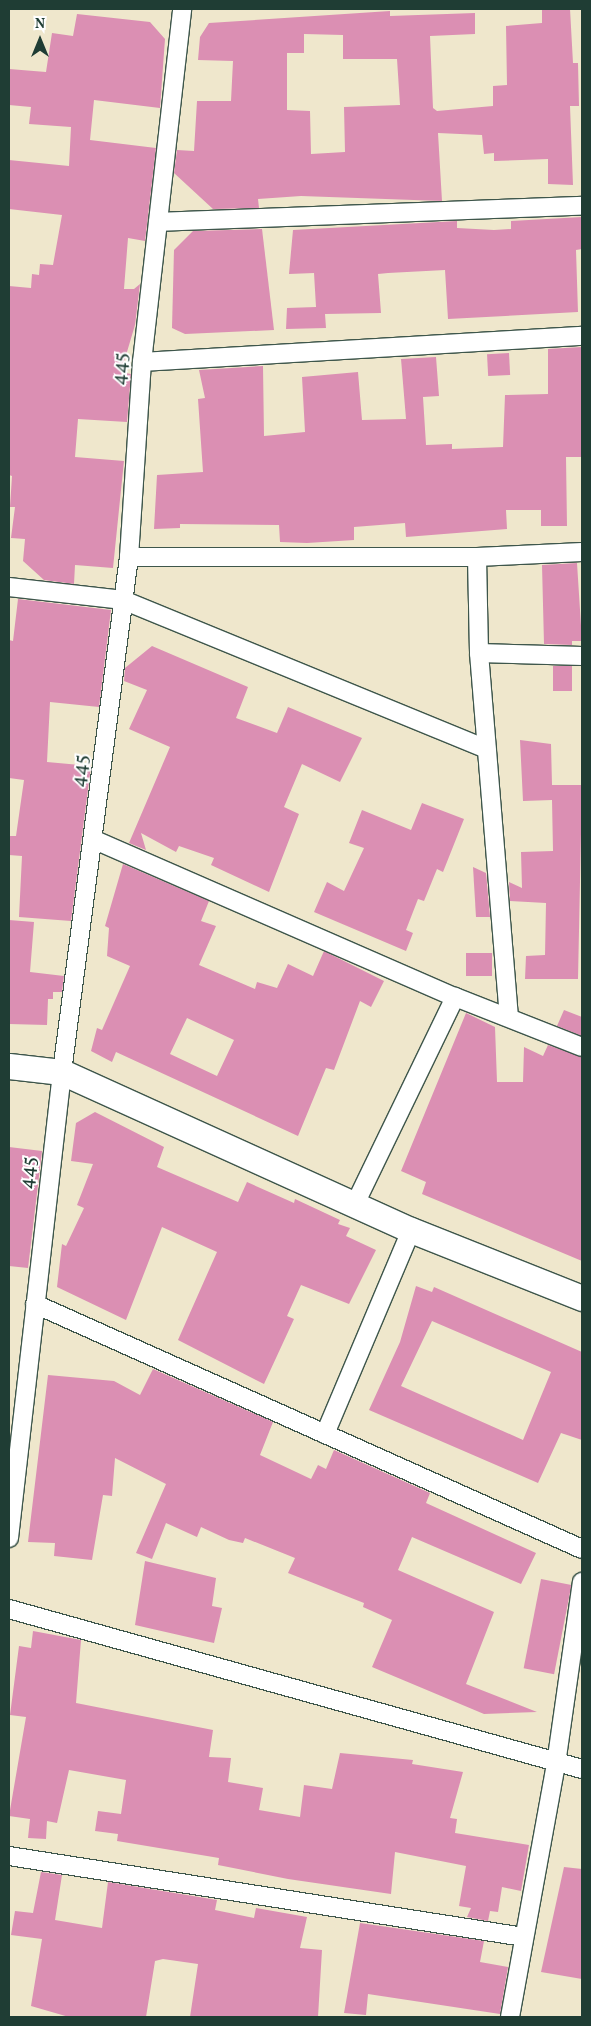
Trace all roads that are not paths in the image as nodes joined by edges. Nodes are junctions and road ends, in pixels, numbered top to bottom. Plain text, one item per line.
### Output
1 (182, 9) edge
2 (582, 206) edge
3 (158, 222) junction
4 (582, 336) edge
5 (142, 362) junction
6 (582, 552) edge
7 (129, 557) junction
8 (477, 557) junction
9 (9, 586) edge
10 (123, 600) junction
11 (479, 653) junction
12 (582, 656) edge
13 (487, 749) junction
14 (95, 840) junction
15 (455, 997) junction
16 (509, 1017) junction
17 (582, 1047) edge
18 (9, 1066) edge
19 (62, 1072) junction
20 (355, 1204) junction
21 (411, 1230) junction
22 (582, 1298) edge
23 (35, 1304) junction
24 (325, 1434) junction
25 (9, 1538) edge
26 (582, 1549) edge
27 (582, 1582) edge
28 (9, 1608) edge
29 (556, 1764) junction
30 (582, 1769) edge
31 (9, 1856) edge
32 (524, 1937) junction
33 (510, 2017) edge

1 - 3 street, 445
2 - 3 street
3 - 5 street, 445
4 - 5 street
5 - 7 street, 445
6 - 8 street
7 - 8 street
7 - 10 street, 445
8 - 11 street
9 - 10 street
10 - 13 street
10 - 14 street, 445
11 - 12 street
11 - 13 street
13 - 16 street
14 - 15 street
14 - 19 street, 445
15 - 16 street
15 - 20 street
16 - 17 street
18 - 19 street
19 - 20 street
19 - 23 street, 445
20 - 21 street
21 - 22 street
21 - 24 street
23 - 24 street
23 - 25 street, 445
24 - 26 street
27 - 29 street
28 - 29 street
29 - 30 street
29 - 32 street
31 - 32 street
32 - 33 street

